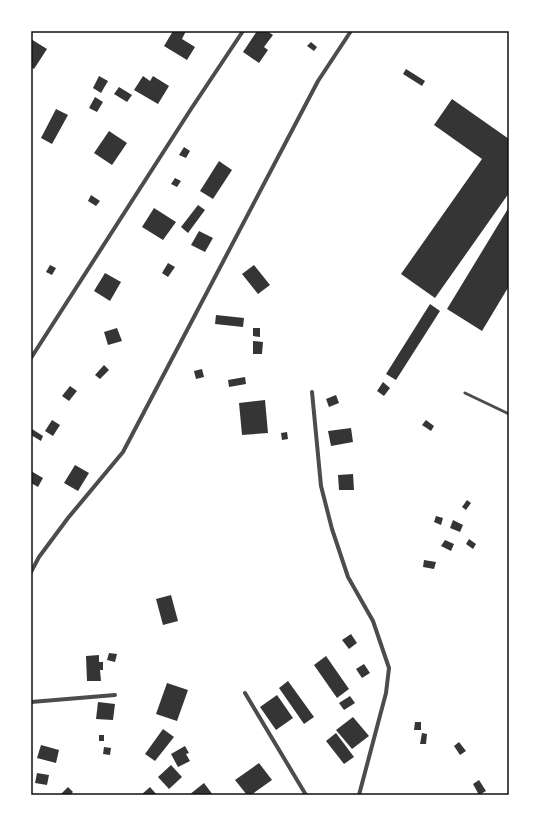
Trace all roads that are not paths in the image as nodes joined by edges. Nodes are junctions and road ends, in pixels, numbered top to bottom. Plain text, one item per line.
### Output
1 (243, 31) edge
2 (351, 31) edge
3 (31, 358) edge
4 (312, 392) dead end
5 (465, 393) dead end
6 (509, 414) edge
7 (31, 572) edge
8 (245, 693) dead end
9 (115, 695) dead end
10 (31, 702) edge
11 (306, 795) edge
12 (359, 795) edge

1 - 3 street
2 - 7 street
4 - 12 street
5 - 6 lane
8 - 11 street
9 - 10 street

